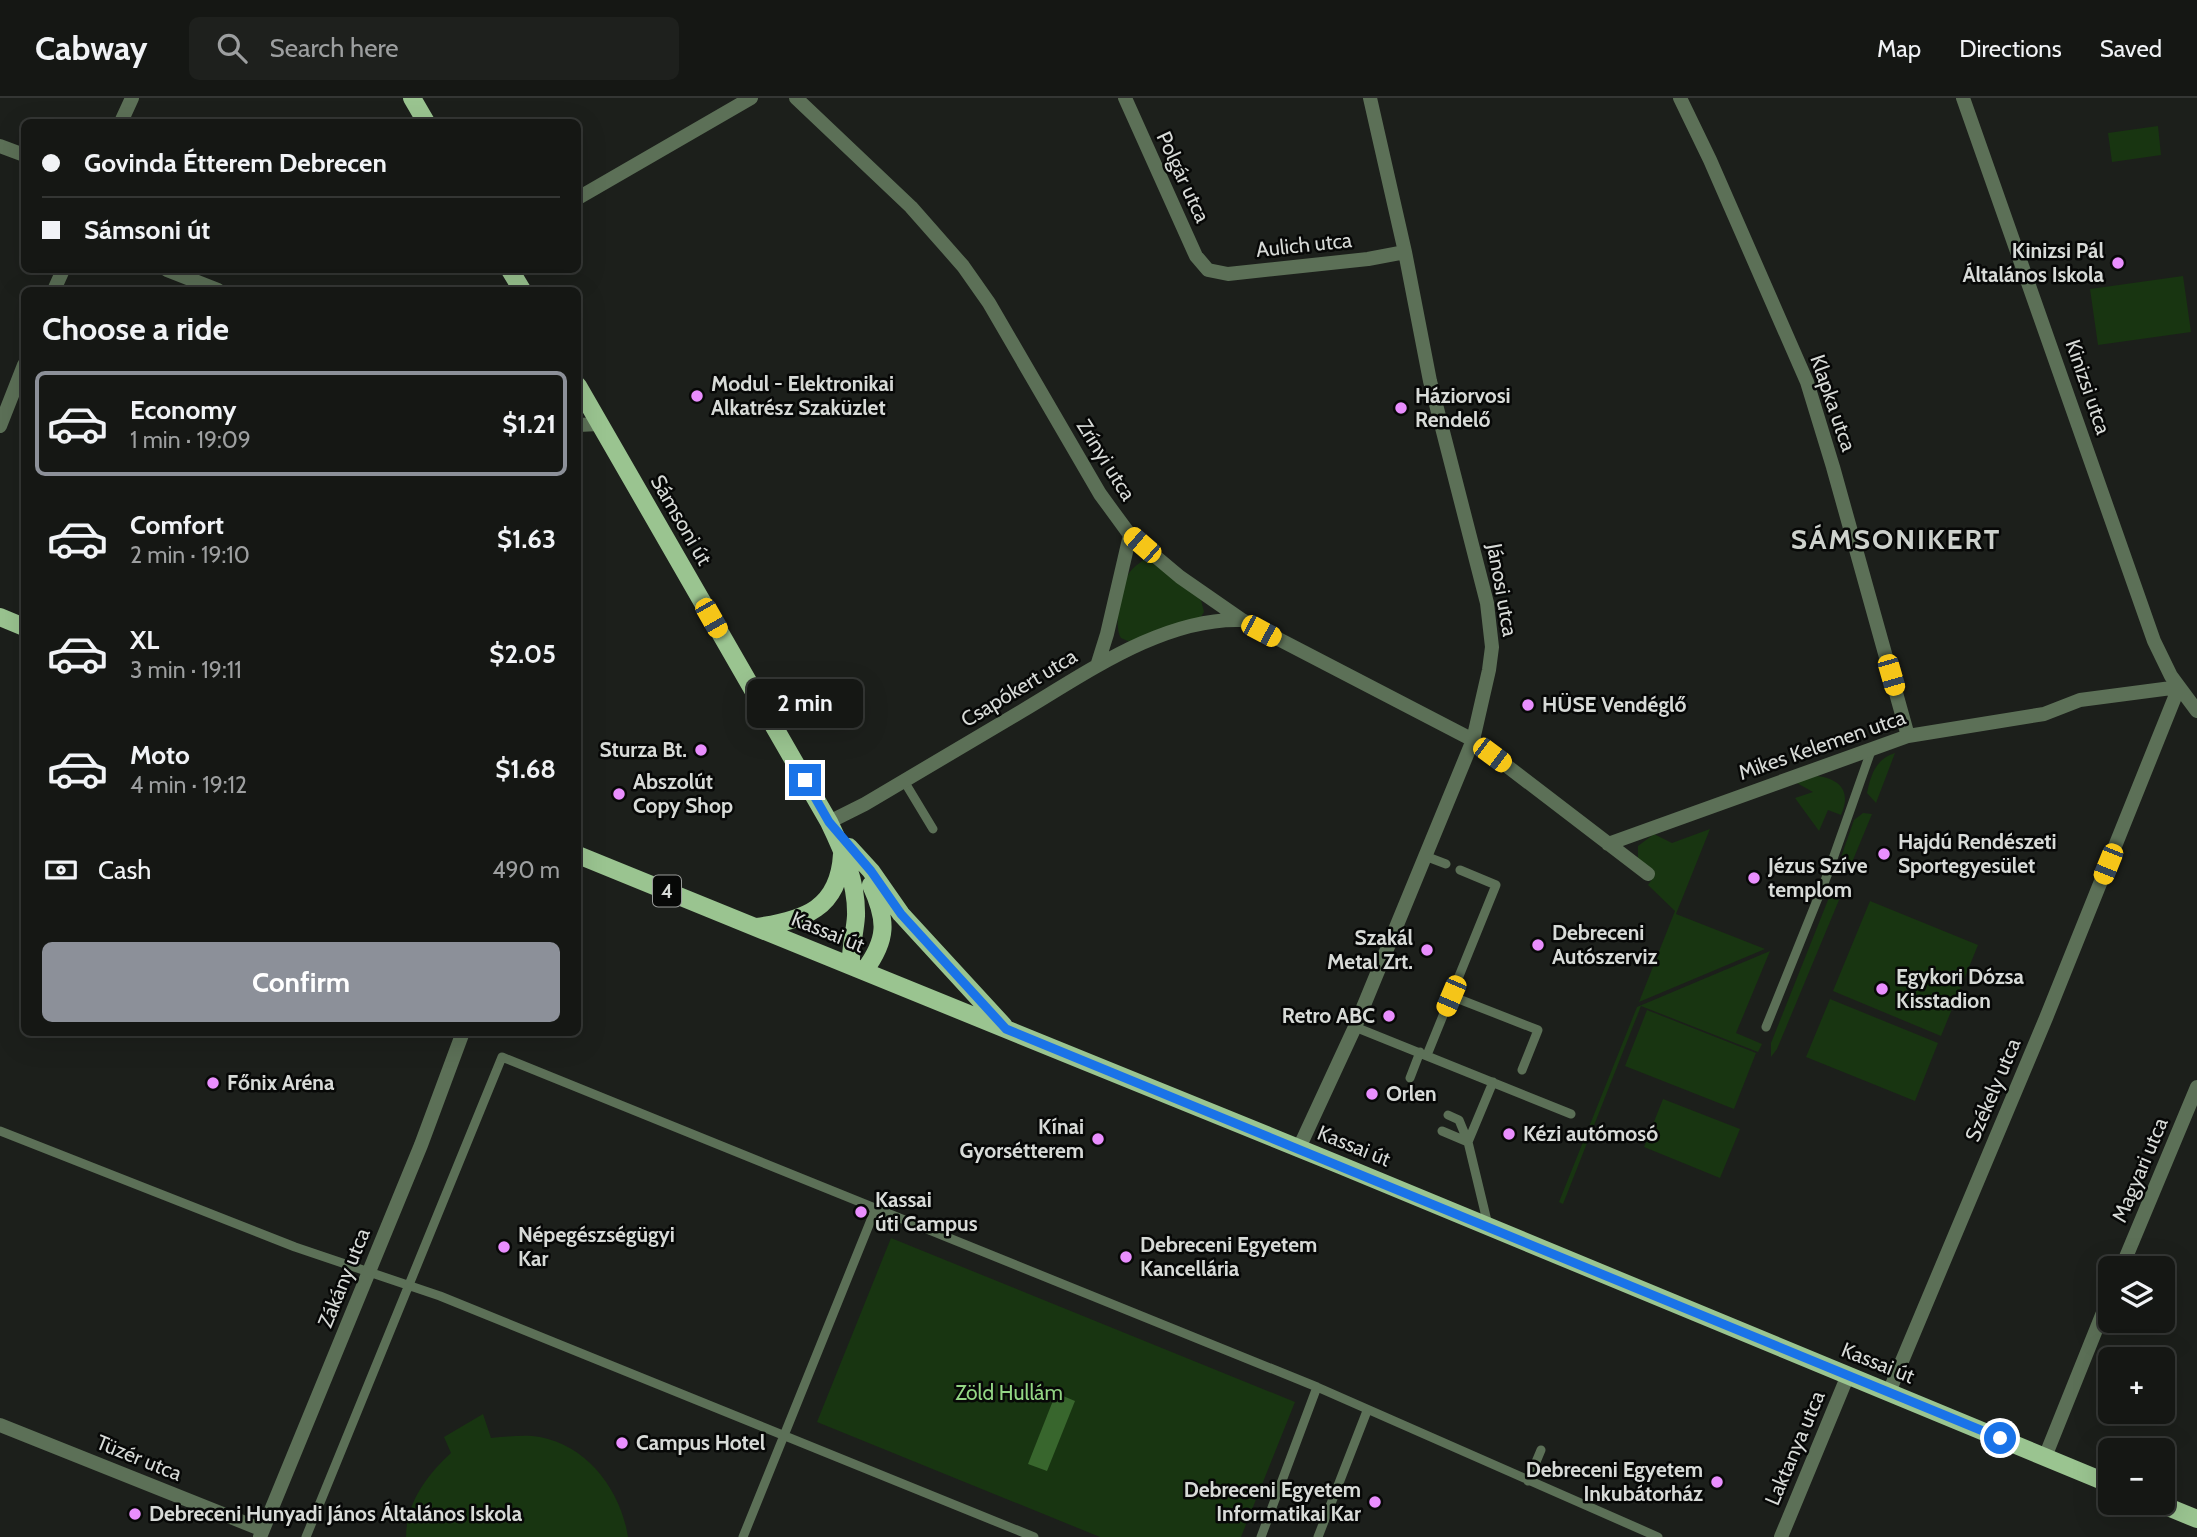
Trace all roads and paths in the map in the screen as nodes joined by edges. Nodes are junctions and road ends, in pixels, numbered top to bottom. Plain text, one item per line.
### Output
1 (132, 98) edge
2 (412, 98) edge
3 (751, 98) edge
4 (796, 98) edge
5 (1125, 98) edge
6 (1370, 98) edge
7 (1680, 98) edge
8 (1964, 98) edge
9 (122, 119) edge
10 (424, 119) edge
11 (0, 146) edge
12 (21, 154) edge
13 (581, 196) edge
14 (1405, 253) junction
15 (1208, 270) joint
16 (175, 273) edge
17 (210, 287) edge
18 (21, 373) edge
19 (581, 391) edge
20 (599, 424) junction
21 (581, 425) edge
22 (0, 426) edge
23 (1130, 535) junction
24 (0, 617) edge
25 (1242, 621) junction
26 (21, 626) edge
27 (1097, 666) junction
28 (2179, 687) junction
29 (2197, 711) edge
30 (1908, 736) junction
31 (1472, 740) junction
32 (1871, 751) junction
33 (904, 781) junction
34 (829, 822) junction
35 (933, 830) dead end
36 (1608, 844) junction
37 (846, 849) junction
38 (581, 856) edge
39 (1425, 856) junction
40 (1446, 864) dead end
41 (1460, 870) dead end
42 (1648, 874) dead end
43 (756, 927) junction
44 (858, 968) junction
45 (1451, 996) junction
46 (1355, 1027) junction
47 (1766, 1027) dead end
48 (1006, 1029) junction
49 (462, 1036) edge
50 (1423, 1054) junction
51 (1522, 1070) dead end
52 (1410, 1078) dead end
53 (1493, 1082) junction
54 (2197, 1087) edge
55 (1571, 1114) dead end
56 (1448, 1115) dead end
57 (0, 1131) edge
58 (1442, 1131) dead end
59 (1468, 1142) junction
60 (1299, 1148) junction
61 (876, 1210) junction
62 (1488, 1227) junction
63 (2126, 1256) edge
64 (368, 1272) junction
65 (409, 1285) junction
66 (2098, 1325) edge
67 (1848, 1376) junction
68 (1317, 1387) junction
69 (1889, 1392) junction
70 (1367, 1411) junction
71 (0, 1425) edge
72 (785, 1435) junction
73 (1541, 1450) dead end
74 (2045, 1457) junction
75 (2098, 1479) edge
76 (1528, 1481) junction
77 (2175, 1510) edge
78 (2197, 1519) edge
79 (262, 1533) edge
80 (306, 1537) edge
81 (743, 1537) edge
82 (1034, 1537) edge
83 (1261, 1537) edge
84 (1318, 1537) edge
85 (1658, 1537) edge
86 (1781, 1537) edge

1 - 9 street
2 - 10 main road
3 - 13 street
4 - 23 street, Zrínyi utca
5 - 15 street, Polgár utca
6 - 14 street, Jánosi utca
7 - 30 street, Klapka utca
8 - 28 street, Kinizsi utca
11 - 12 street
14 - 15 street, Aulich utca
14 - 31 street, Jánosi utca
16 - 17 street
18 - 22 street
19 - 20 main road, Sámsoni út
20 - 21 street
20 - 34 main road, Sámsoni út
23 - 25 street, Zrínyi utca
23 - 27 street
24 - 26 main road
25 - 27 street, Csapókert utca
25 - 31 street, Zrínyi utca
27 - 33 street, Csapókert utca
28 - 29 street, Kinizsi utca
28 - 30 street, Mikes Kelemen utca
28 - 69 street, Székely utca
30 - 32 street, Mikes Kelemen utca
31 - 36 street
31 - 39 street, Jánosi utca
32 - 36 street, Mikes Kelemen utca
32 - 47 lane
33 - 34 street, Csapókert utca
33 - 35 lane
34 - 37 main road, Sámsoni út
36 - 42 street
37 - 43 main road
37 - 44 main road, Sámsoni út
37 - 44 main road, Sámsoni út
37 - 48 main road
38 - 43 main road, Kassai út / 4
39 - 40 lane
39 - 46 street, Jánosi utca
41 - 45 lane
43 - 44 main road, Kassai út / 4
44 - 48 main road, Kassai út / 4
45 - 50 lane
45 - 51 lane
46 - 50 lane
46 - 60 street, Jánosi utca
48 - 60 main road, Kassai út / 4
49 - 64 street, Zákány utca
50 - 52 lane
50 - 53 lane
53 - 55 lane
53 - 59 lane
54 - 63 street, Magyari utca
56 - 59 lane
57 - 64 lane
58 - 59 lane
59 - 62 lane
60 - 62 main road, Kassai út / 4
61 - 65 lane
61 - 68 lane
61 - 72 lane
62 - 67 main road, Kassai út / 4
64 - 65 lane
64 - 79 street, Zákány utca
65 - 72 lane
65 - 80 lane
66 - 74 street
67 - 69 main road, Kassai út / 4
67 - 86 street, Laktanya utca
68 - 70 lane
68 - 83 lane
69 - 74 main road, Kassai út / 4
70 - 76 lane
70 - 84 lane
71 - 79 street, Tüzér utca
72 - 81 lane
72 - 82 lane
73 - 76 lane
74 - 75 main road, Kassai út / 4
76 - 85 lane
77 - 78 main road

